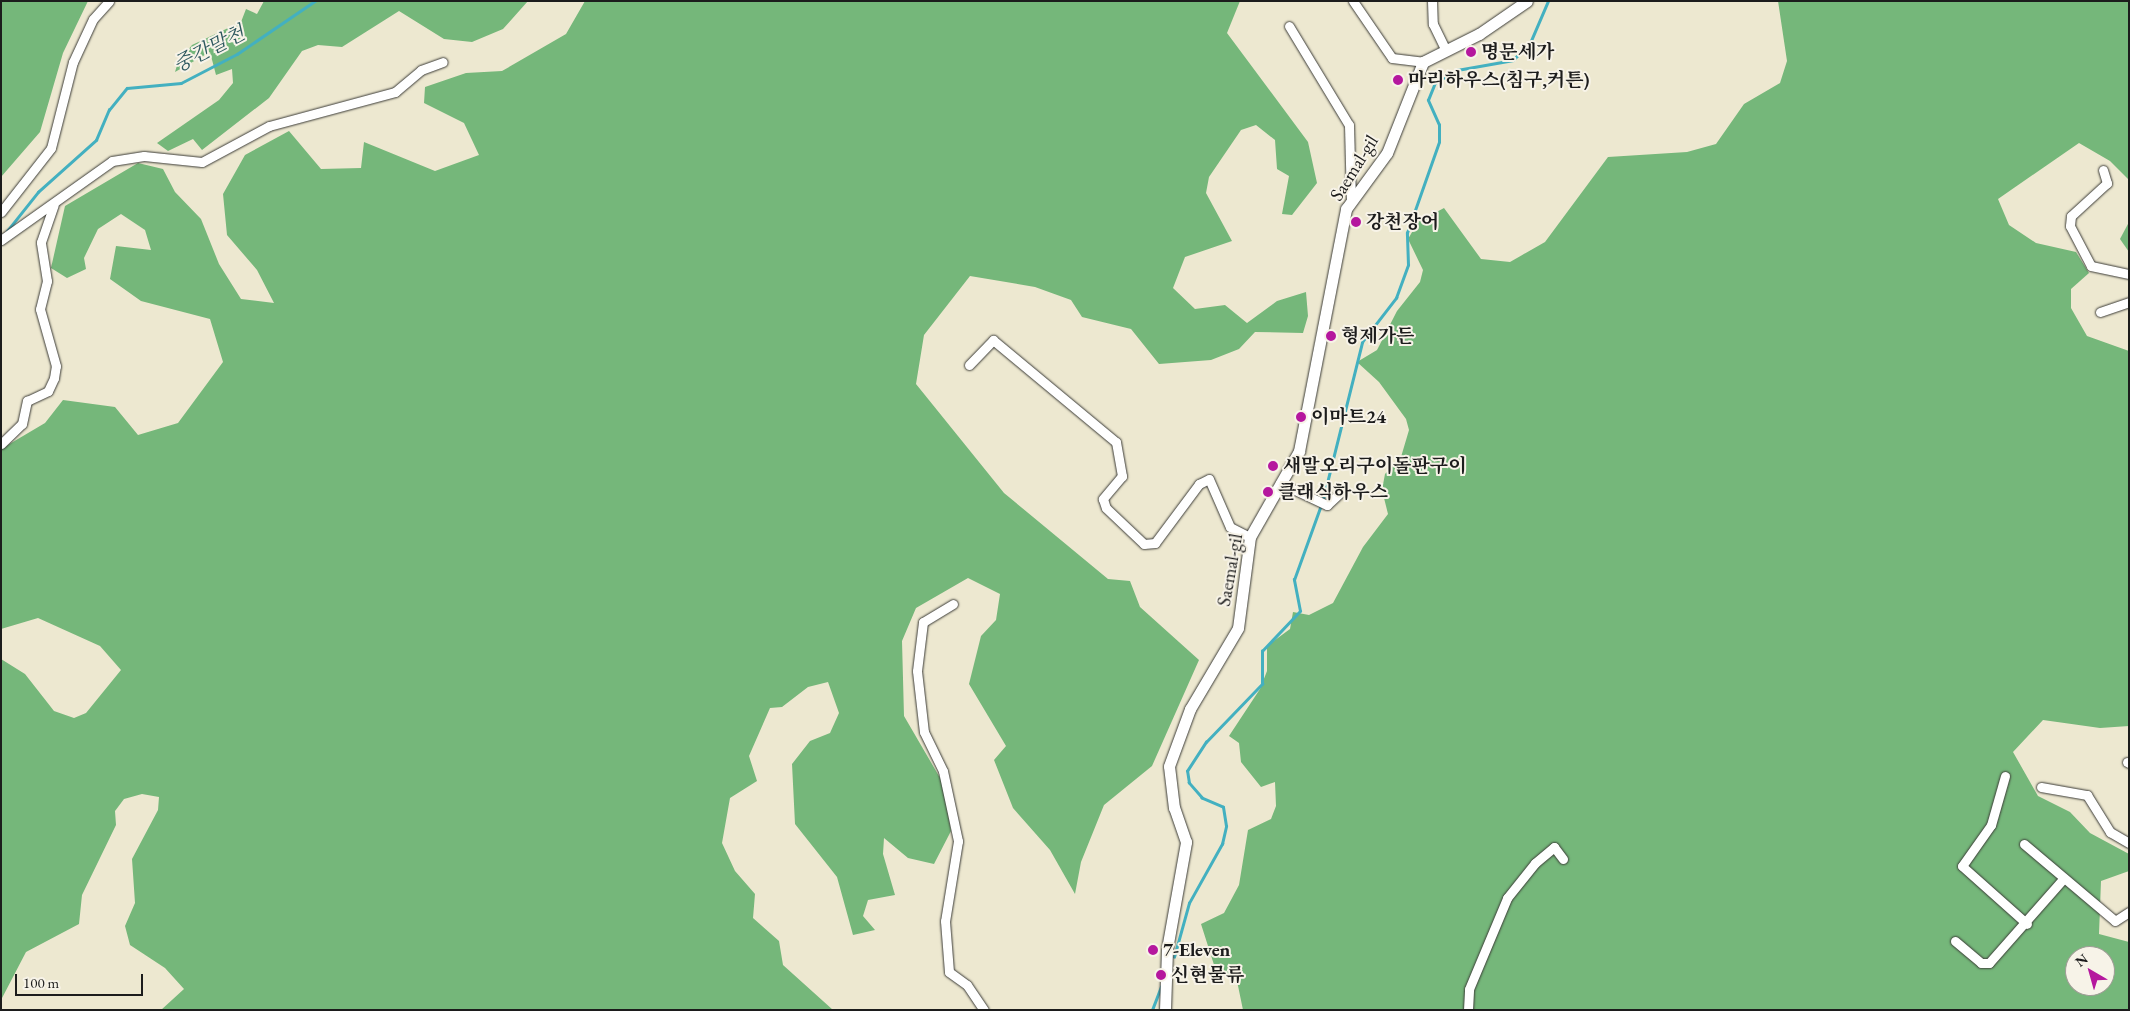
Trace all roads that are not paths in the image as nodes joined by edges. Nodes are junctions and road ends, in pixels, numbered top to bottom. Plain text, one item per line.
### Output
1 (109, 1) edge
2 (1353, 1) edge
3 (1432, 1) edge
4 (1527, 1) edge
5 (1289, 26) dead end
6 (1446, 51) junction
7 (443, 62) dead end
8 (1423, 62) junction
9 (2103, 170) dead end
10 (1351, 200) junction
11 (54, 205) junction
12 (1, 212) edge
13 (1, 240) edge
14 (2129, 274) edge
15 (2129, 302) edge
16 (2100, 312) dead end
17 (969, 364) dead end
18 (1, 444) edge
19 (1280, 483) junction
20 (1341, 492) dead end
21 (1250, 537) junction
22 (953, 604) dead end
23 (2005, 776) dead end
24 (2041, 786) dead end
25 (2129, 843) edge
26 (2024, 844) dead end
27 (1563, 858) dead end
28 (2064, 878) junction
29 (2129, 912) edge
30 (2027, 924) junction
31 (1956, 941) dead end
32 (984, 1010) edge
33 (1165, 1010) edge
34 (1468, 1010) edge

1 - 12 street
2 - 8 street
3 - 6 street
4 - 6 street
5 - 10 street
6 - 8 street
7 - 11 street
8 - 10 street, Saemal-gil
9 - 14 street
10 - 19 street, Saemal-gil
11 - 13 street
11 - 18 street
15 - 16 street
17 - 21 street
19 - 20 street
19 - 21 street, Saemal-gil
21 - 33 street, Saemal-gil
22 - 32 street
23 - 30 street
24 - 25 street
26 - 28 street
27 - 34 street
28 - 29 street
28 - 30 street
30 - 31 street

